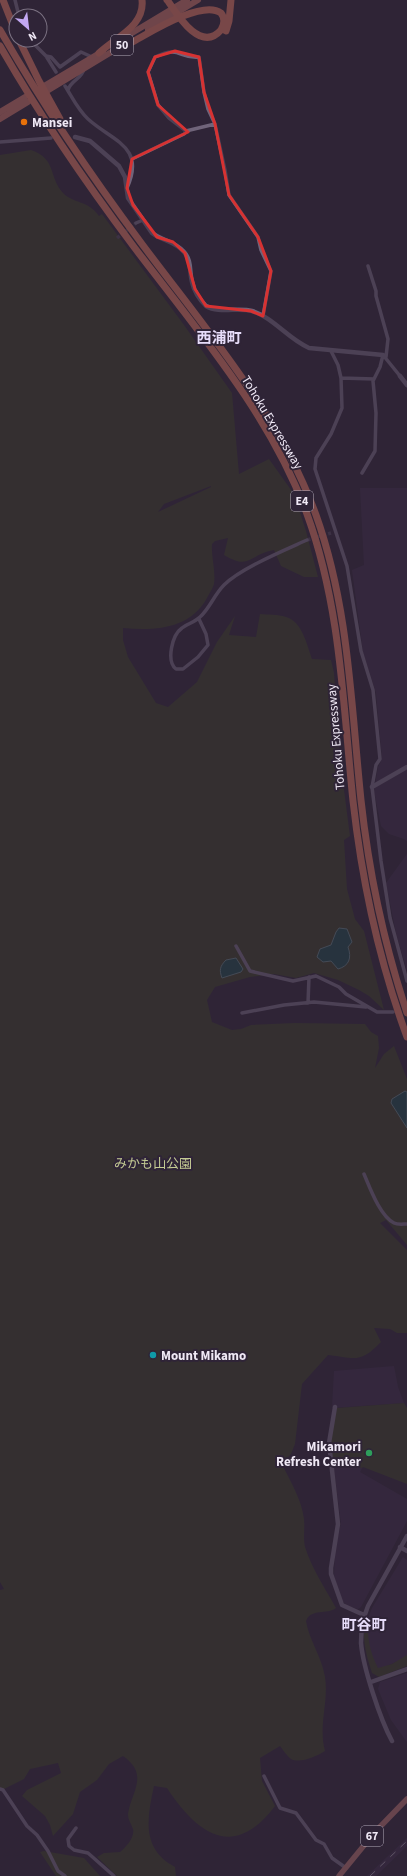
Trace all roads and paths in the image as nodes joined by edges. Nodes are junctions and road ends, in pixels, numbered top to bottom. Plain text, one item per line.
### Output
1 (3, 0) edge
2 (142, 0) edge
3 (187, 0) edge
4 (198, 0) edge
5 (231, 0) edge
6 (165, 1) edge
7 (8, 13) edge
8 (178, 18) junction
9 (0, 30) edge
10 (0, 46) edge
11 (119, 47) junction
12 (23, 48) edge
13 (38, 48) edge
14 (99, 52) junction
15 (46, 56) junction
16 (92, 57) junction
17 (85, 68) junction
18 (56, 72) dead end
19 (66, 86) dead end
20 (68, 90) junction
21 (0, 112) edge
22 (0, 119) edge
23 (215, 124) junction
24 (186, 131) junction
25 (75, 136) dead end
26 (51, 138) dead end
27 (0, 142) edge
28 (132, 159) junction
29 (127, 188) junction
30 (104, 193) junction
31 (143, 220) junction
32 (136, 223) tunnel mouth
33 (368, 266) dead end
34 (263, 316) junction
35 (331, 351) junction
36 (385, 356) junction
37 (400, 376) joint
38 (341, 378) junction
39 (374, 379) junction
40 (407, 385) edge
41 (362, 473) dead end
42 (335, 532) junction
43 (331, 533) tunnel mouth
44 (307, 540) tunnel mouth
45 (199, 619) junction
46 (407, 767) edge
47 (372, 787) junction
48 (236, 946) dead end
49 (407, 964) edge
50 (403, 966) junction
51 (309, 977) junction
52 (407, 981) edge
53 (308, 1003) junction
54 (366, 1006) junction
55 (393, 1012) dead end
56 (242, 1013) dead end
57 (407, 1013) edge
58 (407, 1037) edge
59 (364, 1174) dead end
60 (407, 1224) edge
61 (334, 1407) dead end
62 (407, 1536) edge
63 (400, 1548) junction
64 (407, 1551) edge
65 (364, 1615) junction
66 (407, 1669) edge
67 (371, 1682) junction
68 (392, 1741) dead end
69 (264, 1776) dead end
70 (0, 1789) edge
71 (407, 1799) edge
72 (76, 1828) dead end
73 (346, 1868) junction
74 (65, 1876) edge
75 (114, 1876) edge
76 (339, 1876) edge

1 - 7 highway
2 - 14 highway
3 - 14 highway, 50
4 - 11 highway, 50
5 - 8 highway
6 - 8 highway
8 - 11 highway
9 - 30 highway, Tohoku Expressway / E4
10 - 58 highway, Tohoku Expressway / E4
11 - 17 highway, 50
12 - 30 highway
13 - 15 street
14 - 16 highway, 50
15 - 16 street
15 - 18 street
16 - 17 highway, 50
17 - 20 street
19 - 20 street
20 - 28 street
21 - 22 highway
23 - 24 street
23 - 24 street
23 - 34 street
24 - 28 street
25 - 29 street
26 - 27 street
28 - 29 street
29 - 31 street
30 - 57 highway, Tohoku Expressway / E4
31 - 32 street
31 - 34 street
33 - 36 street
34 - 35 street
35 - 36 street
35 - 38 street
36 - 37 street
36 - 39 street
37 - 40 street
38 - 39 street
38 - 42 street
39 - 41 street
42 - 43 street
42 - 47 street
44 - 45 street
45 - 45 street
46 - 47 street
47 - 50 street
48 - 51 street
49 - 50 street
50 - 52 street
51 - 53 street
51 - 54 street
53 - 54 street
53 - 56 street
54 - 55 street
59 - 60 street
61 - 65 street
62 - 63 street
63 - 64 street
63 - 65 street
65 - 67 street
66 - 67 street
67 - 68 street
69 - 73 street
70 - 74 street
71 - 73 main road, 67
72 - 75 street
73 - 76 main road, 67

